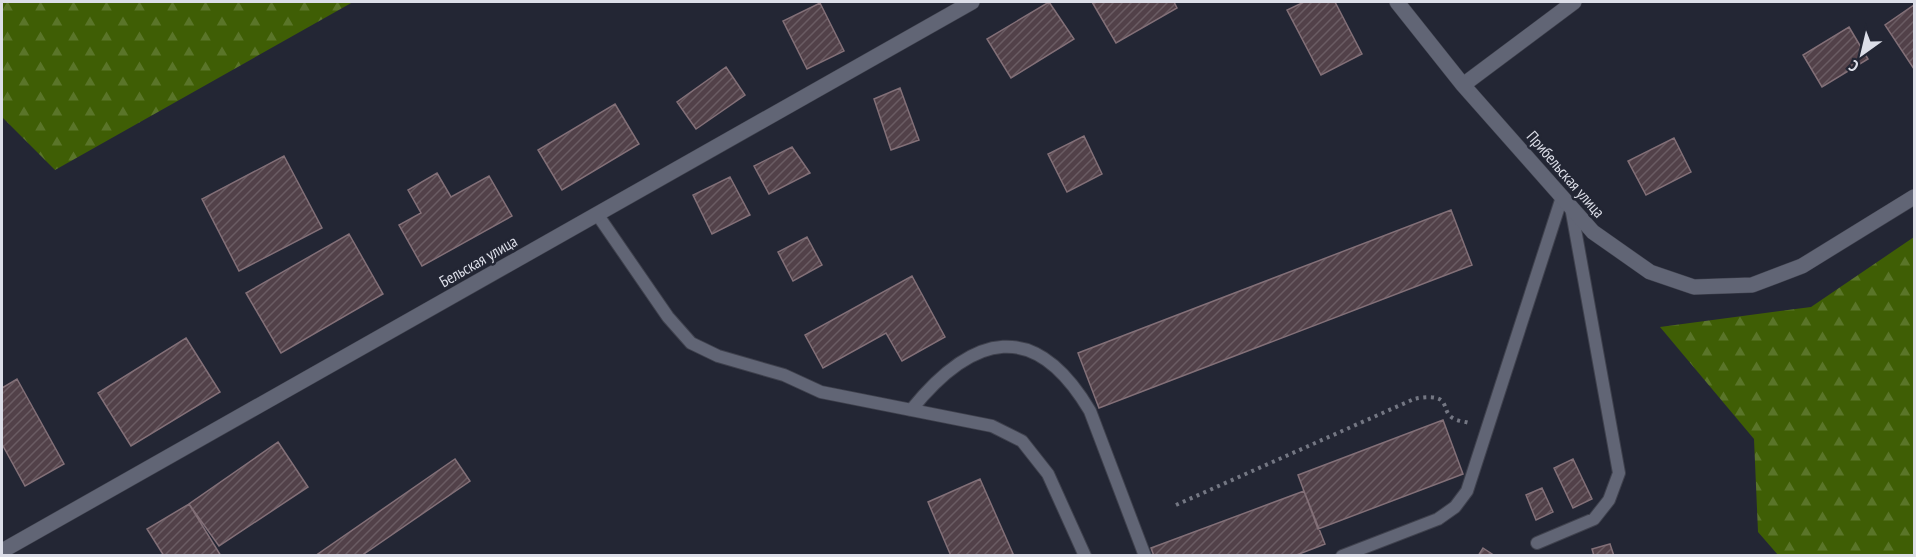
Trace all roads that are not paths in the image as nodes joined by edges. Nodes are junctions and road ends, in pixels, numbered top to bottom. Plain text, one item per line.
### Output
1 (972, 2) edge
2 (1397, 2) edge
3 (1574, 2) edge
4 (1463, 85) junction
5 (1914, 197) edge
6 (1566, 202) junction
7 (597, 214) junction
8 (911, 410) junction
9 (1537, 543) dead end
10 (2, 551) edge
11 (1085, 555) edge
12 (1144, 555) edge
13 (1342, 555) edge

1 - 7 street, Бельская улица
2 - 4 street, Прибельская улица
3 - 4 street
4 - 6 street, Прибельская улица
5 - 6 street, Прибельская улица
6 - 9 lane
6 - 13 lane
7 - 8 lane
7 - 10 street, Бельская улица
8 - 11 lane
8 - 12 lane

